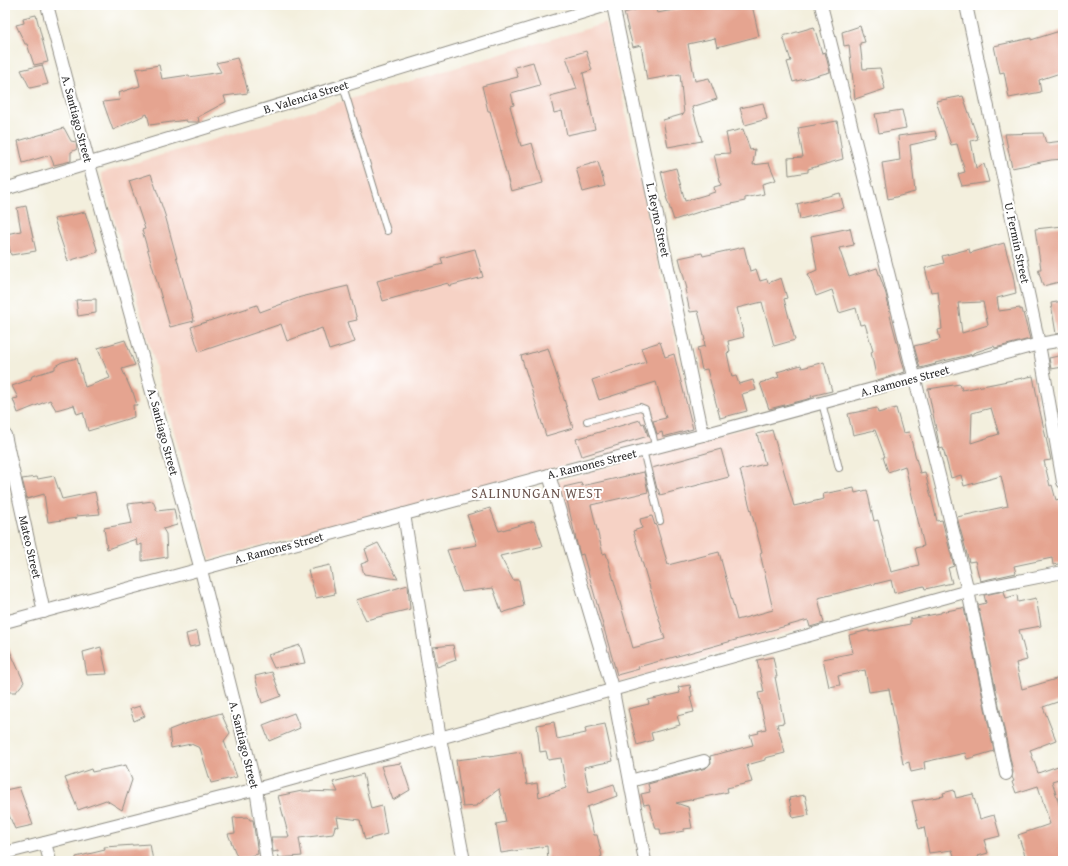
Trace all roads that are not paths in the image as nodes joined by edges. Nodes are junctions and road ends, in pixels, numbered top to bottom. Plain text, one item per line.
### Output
1 (47, 5) edge
2 (606, 5) edge
3 (613, 5) edge
4 (821, 5) edge
5 (966, 5) edge
6 (344, 86) junction
7 (89, 164) junction
8 (5, 189) edge
9 (387, 231) dead end
10 (1063, 340) edge
11 (1039, 344) junction
12 (915, 378) junction
13 (822, 403) junction
14 (587, 421) dead end
15 (5, 435) edge
16 (703, 435) junction
17 (649, 449) junction
18 (839, 468) dead end
19 (549, 474) junction
20 (1063, 482) edge
21 (404, 514) junction
22 (660, 521) dead end
23 (201, 570) junction
24 (1063, 572) edge
25 (968, 591) junction
26 (44, 612) junction
27 (5, 622) edge
28 (613, 691) junction
29 (440, 738) junction
30 (704, 761) dead end
31 (1006, 774) dead end
32 (630, 781) junction
33 (256, 789) junction
34 (45, 843) junction
35 (5, 853) edge
36 (50, 861) edge
37 (267, 861) edge
38 (464, 861) edge
39 (645, 861) edge

1 - 7 street, A. Santiago Street
2 - 6 street, B. Valencia Street
3 - 16 street, L. Reyno Street
4 - 12 street
5 - 11 street, U. Fermin Street
6 - 7 street, B. Valencia Street
6 - 9 lane
7 - 8 street, B. Valencia Street
7 - 23 street, A. Santiago Street
10 - 11 street, A. Ramones Street
11 - 12 street, A. Ramones Street
11 - 20 street, U. Fermin Street
12 - 13 street, A. Ramones Street
12 - 25 street
13 - 16 street, A. Ramones Street
13 - 18 lane
14 - 17 lane
15 - 26 street, Mateo Street
16 - 17 street, A. Ramones Street
17 - 19 street, A. Ramones Street
17 - 22 lane
19 - 21 street, A. Ramones Street
19 - 28 street
21 - 23 street, A. Ramones Street
21 - 29 street
23 - 26 street, A. Ramones Street
23 - 33 street, A. Santiago Street
24 - 25 street
25 - 28 street
25 - 31 street
26 - 27 street, A. Ramones Street
28 - 29 street
28 - 32 street
29 - 33 street
29 - 38 street
30 - 32 street
32 - 39 street
33 - 34 street
33 - 37 street, A. Santiago Street
34 - 35 street
34 - 36 street

